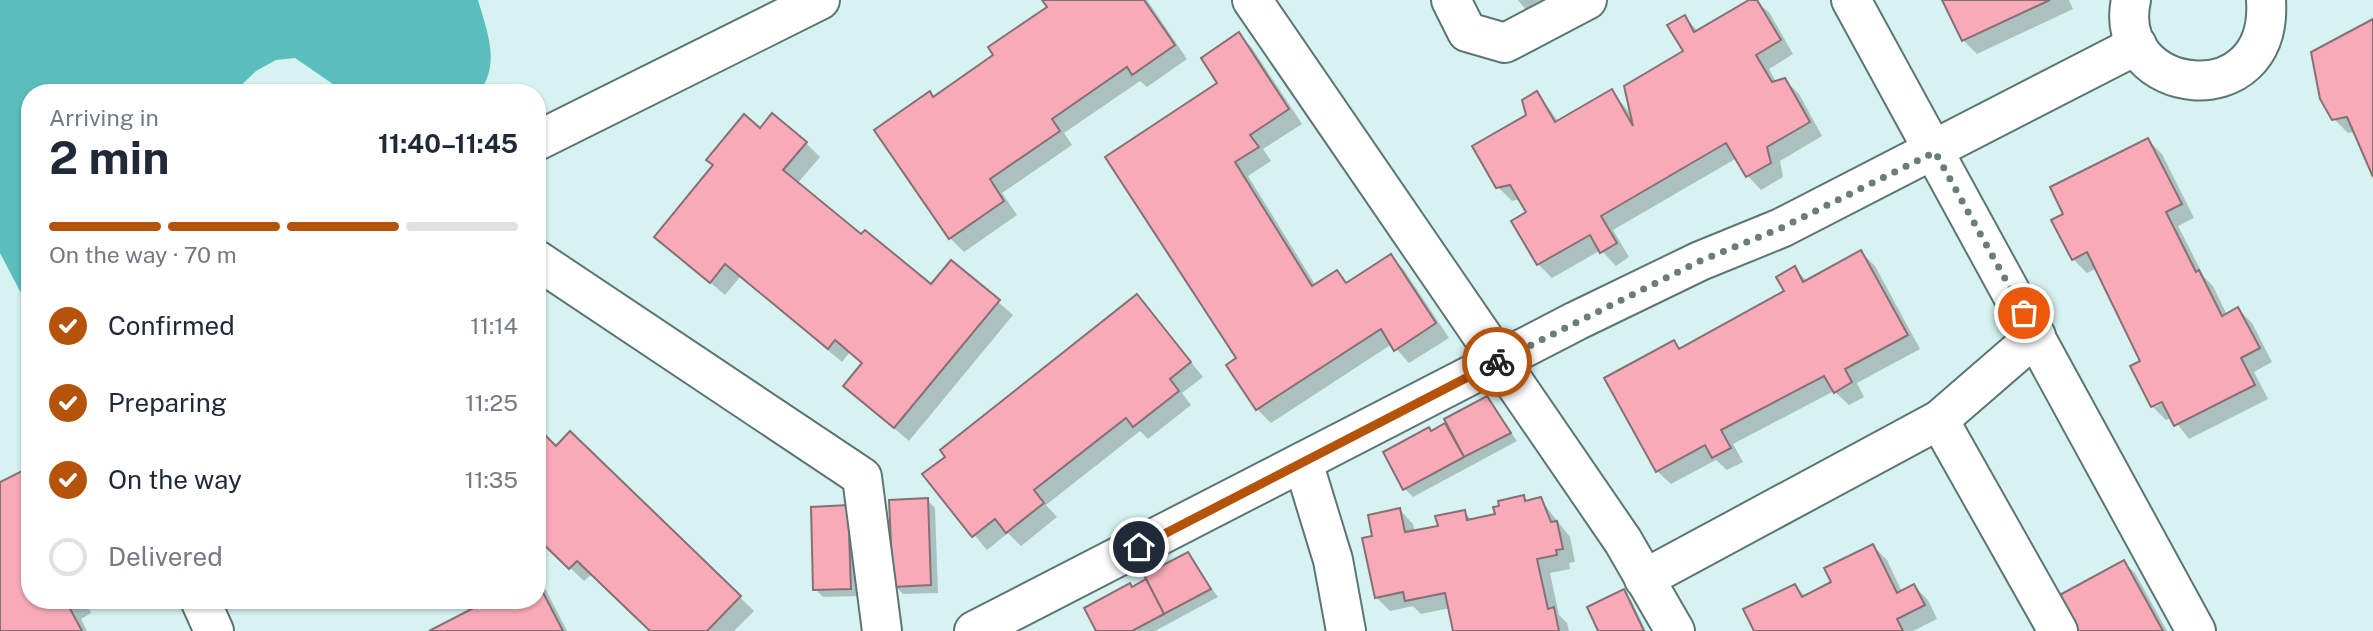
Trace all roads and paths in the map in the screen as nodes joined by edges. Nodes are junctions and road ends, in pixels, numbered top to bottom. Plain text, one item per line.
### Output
1 (820, 0) edge
2 (1252, 0) edge
3 (1451, 0) edge
4 (1587, 0) edge
5 (1851, 0) edge
6 (2132, 0) edge
7 (2266, 0) edge
8 (2137, 45) junction
9 (546, 137) edge
10 (1935, 152) junction
11 (546, 266) edge
12 (2036, 336) junction
13 (1499, 362) junction
14 (1939, 420) junction
15 (1303, 462) junction
16 (1644, 579) junction
17 (204, 609) edge
18 (214, 631) edge
19 (882, 631) edge
20 (974, 631) edge
21 (1346, 631) edge
22 (1675, 631) edge
23 (2058, 631) edge
24 (2196, 631) edge

1 - 9 lane
2 - 13 lane
3 - 4 lane
5 - 10 lane
6 - 8 lane
7 - 8 lane
8 - 10 lane
10 - 12 lane
10 - 13 lane
11 - 19 lane
12 - 14 lane
12 - 24 lane
13 - 15 lane
13 - 16 lane
14 - 16 lane
14 - 23 lane
15 - 20 lane
15 - 21 lane
16 - 22 lane
17 - 18 lane

